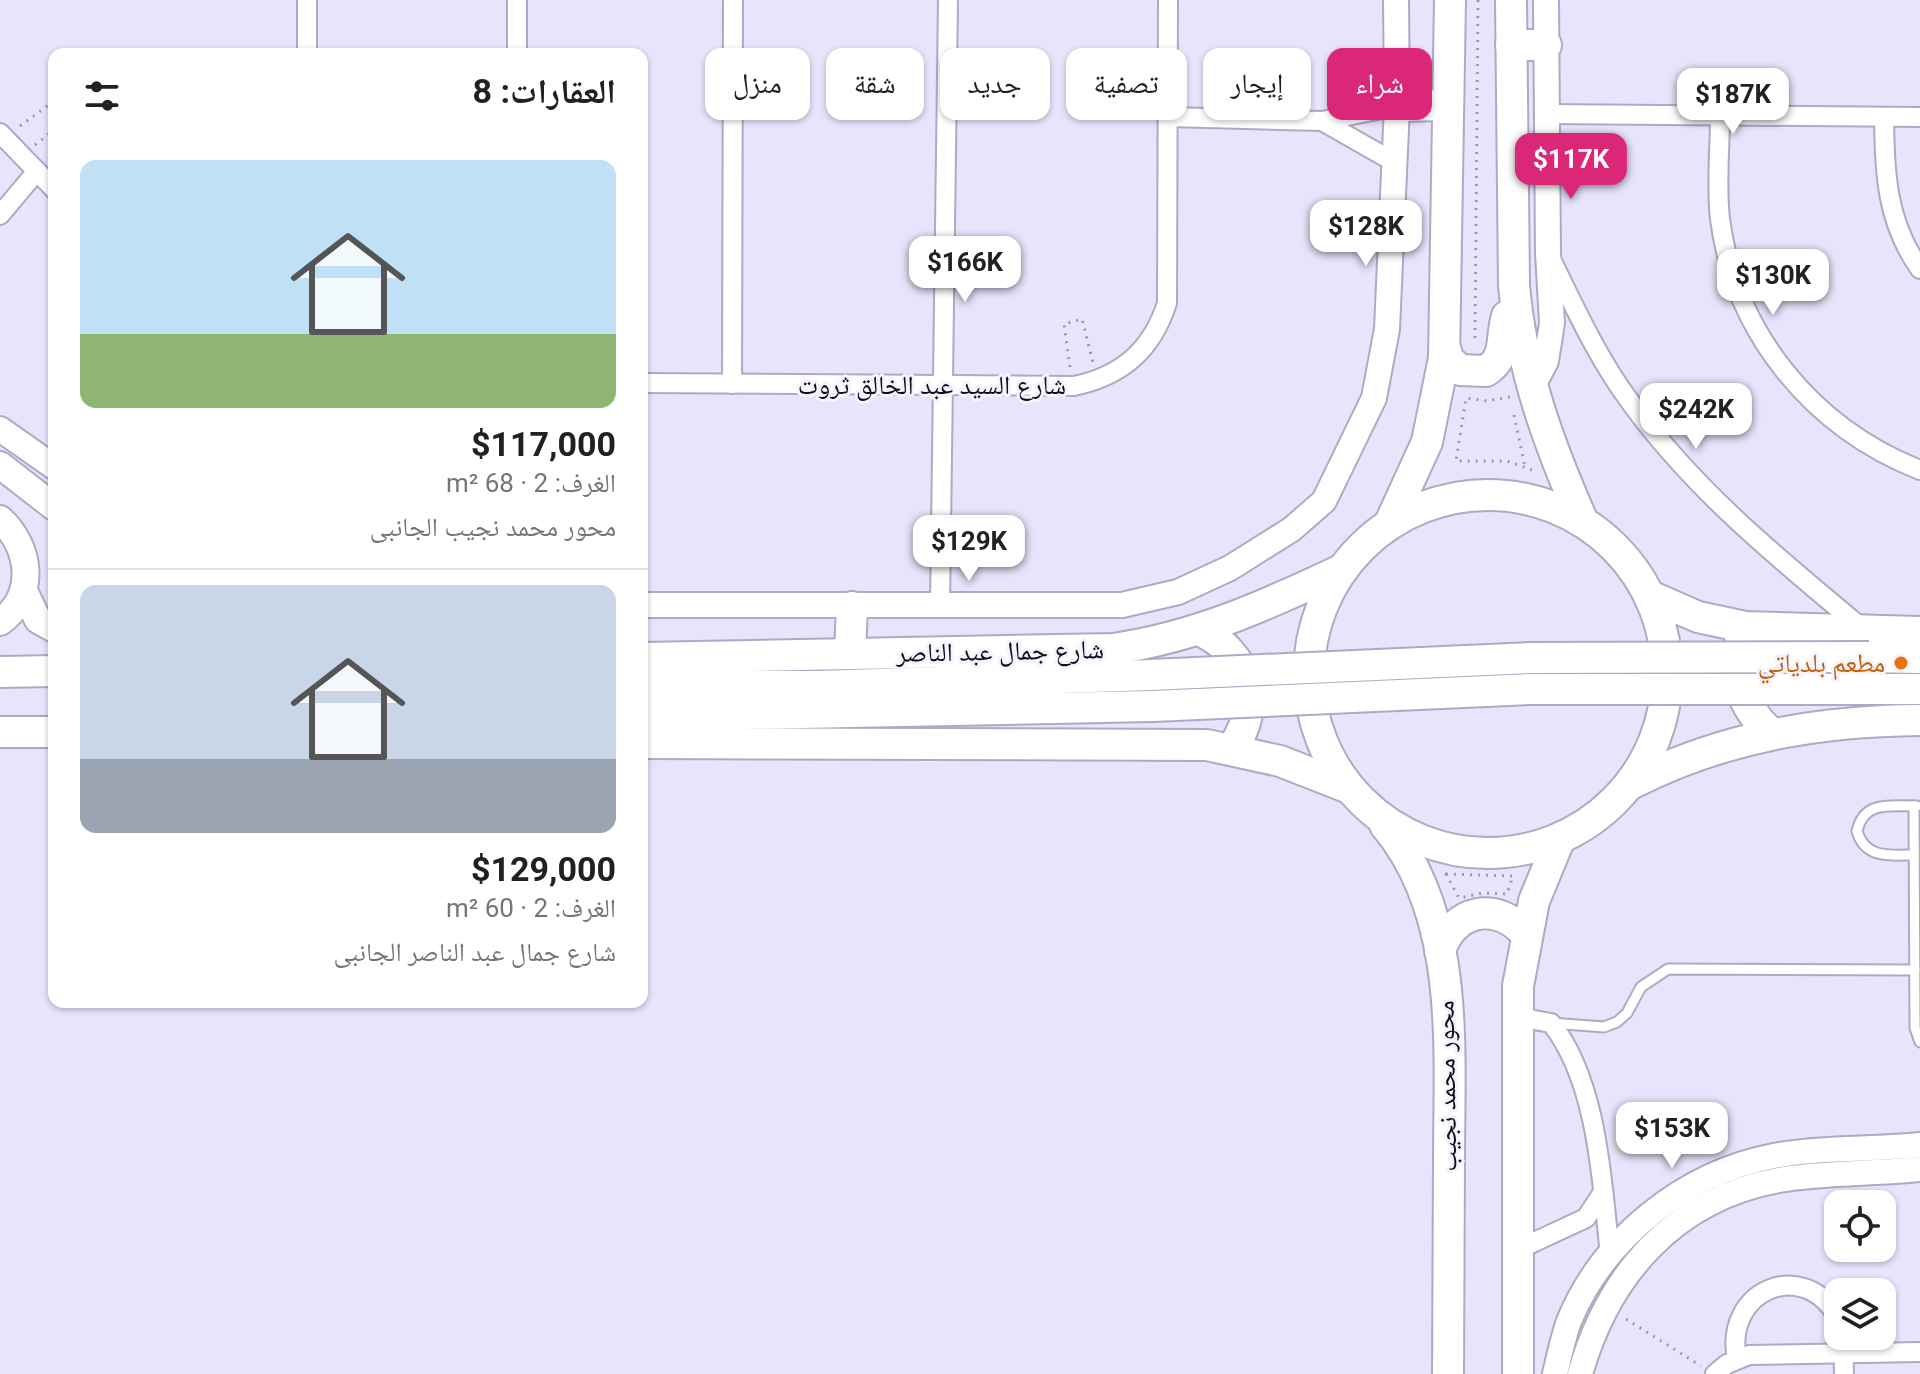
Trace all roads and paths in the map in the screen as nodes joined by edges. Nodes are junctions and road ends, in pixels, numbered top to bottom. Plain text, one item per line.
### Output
1 (307, 0) edge
2 (517, 0) edge
3 (733, 0) edge
4 (948, 0) edge
5 (1168, 0) edge
6 (1396, 0) edge
7 (1450, 0) edge
8 (1478, 0) edge
9 (1511, 0) edge
10 (1546, 0) edge
11 (1511, 45) junction
12 (1546, 45) junction
13 (307, 48) edge
14 (517, 48) edge
15 (1168, 48) edge
16 (1396, 48) edge
17 (48, 105) edge
18 (1432, 105) edge
19 (1448, 105) junction
20 (1546, 114) junction
21 (1720, 115) junction
22 (1187, 117) edge
23 (1884, 117) junction
24 (1920, 117) edge
25 (1168, 120) edge
26 (1327, 120) edge
27 (1396, 120) edge
28 (1322, 121) junction
29 (2, 135) edge
30 (48, 135) edge
31 (22, 156) junction
32 (1394, 162) junction
33 (37, 171) junction
34 (48, 183) edge
35 (0, 215) edge
36 (1548, 253) junction
37 (1920, 269) edge
38 (1515, 303) junction
39 (1487, 346) dead end
40 (1445, 347) junction
41 (1097, 381) junction
42 (648, 383) edge
43 (732, 384) junction
44 (943, 385) junction
45 (1074, 386) junction
46 (1532, 388) junction
47 (0, 429) edge
48 (48, 463) edge
49 (0, 465) edge
50 (1525, 467) joint
51 (1920, 470) edge
52 (48, 502) edge
53 (0, 519) edge
54 (1583, 522) junction
55 (1389, 525) junction
56 (1343, 569) junction
57 (25, 593) junction
58 (1650, 596) junction
59 (648, 605) edge
60 (852, 607) junction
61 (940, 607) junction
62 (0, 622) edge
63 (48, 626) edge
64 (1745, 627) junction
65 (1201, 631) junction
66 (1920, 632) edge
67 (1867, 644) junction
68 (850, 653) junction
69 (648, 658) edge
70 (1920, 658) edge
71 (48, 671) edge
72 (0, 672) edge
73 (648, 686) edge
74 (1920, 689) edge
75 (648, 716) edge
76 (1920, 720) edge
77 (0, 732) edge
78 (48, 732) edge
79 (1772, 734) junction
80 (648, 743) edge
81 (1232, 748) junction
82 (1629, 785) junction
83 (1350, 788) junction
84 (1917, 806) edge
85 (1376, 814) junction
86 (1560, 838) junction
87 (1914, 855) junction
88 (1507, 894) joint
89 (1525, 933) junction
90 (1440, 951) junction
91 (1915, 970) junction
92 (1517, 1017) junction
93 (1551, 1023) junction
94 (1920, 1042) edge
95 (1920, 1145) edge
96 (1920, 1169) edge
97 (1603, 1192) junction
98 (1517, 1250) junction
99 (1610, 1255) junction
100 (1824, 1300) edge
101 (1605, 1307) junction
102 (1824, 1347) edge
103 (1896, 1349) edge
104 (1844, 1350) edge
105 (1920, 1352) edge
106 (1737, 1359) junction
107 (1709, 1370) edge
108 (1448, 1374) edge
109 (1518, 1374) edge
110 (1555, 1374) edge
111 (1580, 1374) edge
112 (1844, 1374) edge

1 - 13 street
2 - 14 street
3 - 43 street
4 - 44 street
5 - 15 street, شارع السيد عبد الخالق ثروت
6 - 16 street
7 - 19 main road
8 - 39 path
9 - 11 main road
10 - 12 street
11 - 12 main road
11 - 38 main road
12 - 20 street
17 - 29 path
18 - 19 main road
19 - 40 main road
20 - 21 street
20 - 36 street
21 - 23 street
21 - 51 street
22 - 28 street
23 - 24 street
23 - 37 street
25 - 41 street, شارع السيد عبد الخالق ثروت
26 - 28 street
27 - 32 street
28 - 32 street
29 - 31 street
30 - 31 path
31 - 33 street
32 - 61 street
33 - 34 street
33 - 35 street
36 - 46 street
36 - 67 street
38 - 40 main road
38 - 46 main road
40 - 55 main road
41 - 45 street, شارع السيد عبد الخالق ثروت
41 - 45 path
42 - 43 street, شارع السيد عبد الخالق ثروت
43 - 44 street, شارع السيد عبد الخالق ثروت
44 - 45 street, شارع السيد عبد الخالق ثروت
44 - 61 street
46 - 54 main road
47 - 48 street
49 - 52 main road
50 - 50 path
53 - 57 main road
54 - 55 main road
54 - 58 main road
55 - 56 main road
56 - 65 main road, شارع جمال عبد الناصر
56 - 83 main road
57 - 62 main road
57 - 63 main road
58 - 64 main road
58 - 82 main road
59 - 60 street
60 - 61 street
60 - 68 main road
64 - 67 main road
64 - 79 main road
65 - 68 main road, شارع جمال عبد الناصر
65 - 81 main road
66 - 67 main road
67 - 70 main road
67 - 73 main road, bridge
68 - 69 main road, شارع جمال عبد الناصر
71 - 72 main road
74 - 75 main road, bridge
76 - 79 main road
77 - 78 main road
79 - 82 main road
80 - 81 main road
81 - 83 main road
82 - 86 main road
83 - 85 main road
84 - 87 lane
84 - 87 lane
85 - 86 main road
85 - 90 main road, محور محمد نجيب
86 - 89 main road
87 - 91 lane
88 - 88 path
89 - 90 main road
89 - 92 main road
90 - 108 main road, محور محمد نجيب
91 - 93 lane
91 - 94 lane
92 - 93 street
92 - 98 main road
93 - 97 street
95 - 99 street
96 - 101 street
97 - 98 street
97 - 99 street
98 - 109 main road
99 - 110 street
100 - 106 street
101 - 107 path
101 - 111 street
102 - 106 street
103 - 105 street
104 - 112 street
106 - 107 street

